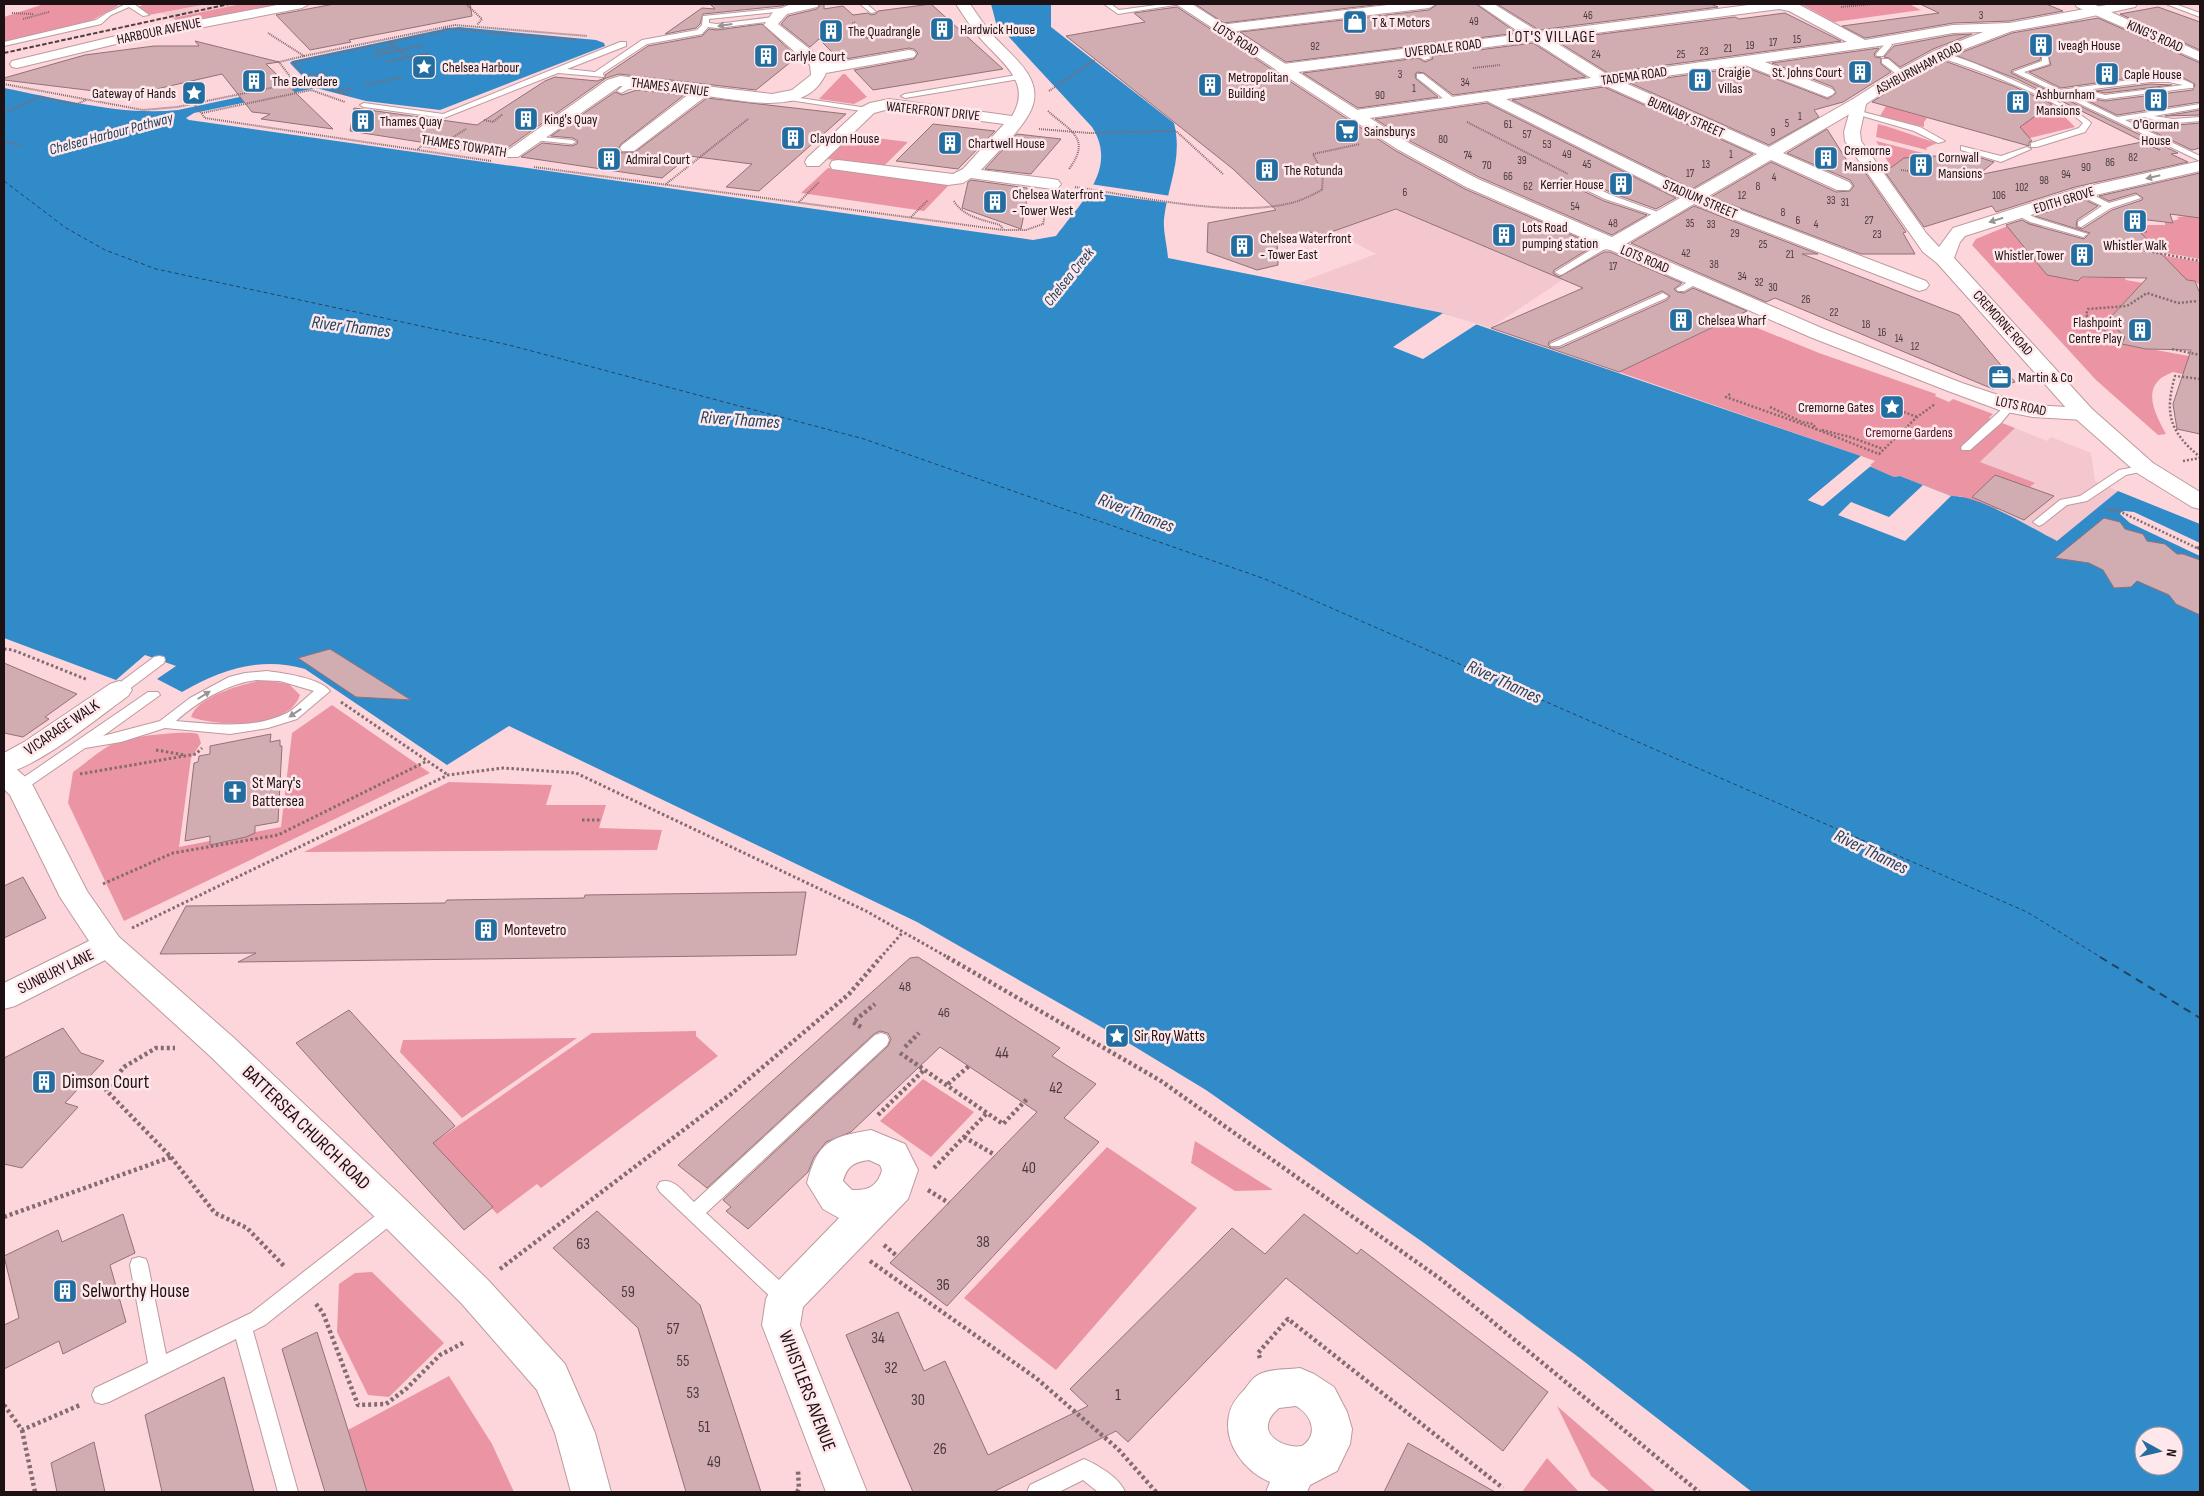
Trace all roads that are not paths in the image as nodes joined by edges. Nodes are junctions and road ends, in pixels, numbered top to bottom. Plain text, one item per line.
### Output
1 (130, 4) edge
2 (302, 4) edge
3 (812, 4) edge
4 (863, 4) edge
5 (963, 4) edge
6 (1107, 4) edge
7 (1178, 4) edge
8 (1183, 4) edge
9 (1429, 4) edge
10 (1485, 4) edge
11 (2082, 4) edge
12 (2130, 4) edge
13 (2169, 4) edge
14 (2098, 11) junction
15 (873, 12) dead end
16 (778, 14) junction
17 (145, 15) dead end
18 (2200, 15) edge
19 (706, 25) junction
20 (2009, 27) junction
21 (1220, 29) junction
22 (1535, 36) junction
23 (1911, 36) junction
24 (1966, 42) junction
25 (4, 44) edge
26 (623, 44) road end
27 (1862, 44) junction
28 (1884, 52) junction
29 (909, 54) dead end
30 (1938, 54) junction
31 (2200, 56) edge
32 (2045, 58) dead end
33 (1746, 61) junction
34 (17, 64) dead end
35 (819, 68) junction
36 (1283, 69) junction
37 (559, 71) junction
38 (1902, 74) junction
39 (1022, 76) junction
40 (1420, 76) dead end
41 (1605, 80) junction
42 (641, 85) junction
43 (2089, 87) junction
44 (621, 91) dead end
45 (703, 91) junction
46 (1827, 92) dead end
47 (2062, 92) junction
48 (905, 96) dead end
49 (1488, 96) junction
50 (789, 98) junction
51 (1452, 101) junction
52 (364, 105) road end
53 (2200, 106) edge
54 (1857, 107) junction
55 (868, 110) junction
56 (2149, 113) junction
57 (1356, 115) junction
58 (2118, 119) junction
59 (2200, 119) edge
60 (1015, 123) junction
61 (1809, 130) junction
62 (1852, 132) junction
63 (534, 138) junction
64 (1941, 141) dead end
65 (572, 142) dead end
66 (628, 148) dead end
67 (1964, 148) dead end
68 (512, 153) road end
69 (1771, 154) junction
70 (2200, 159) edge
71 (812, 162) dead end
72 (838, 165) dead end
73 (2200, 166) edge
74 (963, 176) junction
75 (1052, 184) road end
76 (1584, 185) road end
77 (1843, 186) dead end
78 (2082, 193) junction
79 (1693, 198) junction
80 (2137, 198) dead end
81 (2108, 206) junction
82 (2020, 213) junction
83 (1662, 215) junction
84 (1907, 217) junction
85 (1959, 232) junction
86 (1611, 245) junction
87 (1944, 259) junction
88 (1560, 272) dead end
89 (1919, 285) dead end
90 (1663, 296) dead end
91 (1555, 344) dead end
92 (2010, 406) junction
93 (2084, 414) junction
94 (1966, 448) dead end
95 (2145, 468) junction
96 (2200, 502) edge
97 (2039, 522) dead end
98 (160, 660) dead end
99 (118, 690) joint
100 (153, 695) dead end
101 (165, 724) junction
102 (79, 745) junction
103 (9, 775) edge
104 (104, 941) junction
105 (4, 997) edge
106 (881, 1040) road end
107 (666, 1187) dead end
108 (876, 1205) dead end
109 (394, 1212) junction
110 (694, 1213) junction
111 (139, 1265) dead end
112 (785, 1299) junction
113 (242, 1326) junction
114 (159, 1367) junction
115 (102, 1395) road end
116 (288, 1492) edge
117 (591, 1492) edge
118 (846, 1492) edge
119 (1037, 1492) edge
120 (1115, 1492) edge

1 - 17 lane
1 - 25 lane
2 - 34 main road, HARBOUR AVENUE
3 - 16 main road
4 - 15 lane
5 - 39 main road
6 - 7 lane
8 - 21 main road, LOTS ROAD
9 - 21 main road
10 - 22 main road, BURNABY STREET
11 - 14 main road, KING'S ROAD
12 - 14 main road, ASHBURNHAM ROAD
13 - 18 lane
14 - 20 main road, ASHBURNHAM ROAD
14 - 31 main road, KING'S ROAD
16 -> 19 lane
16 - 19 lane
16 - 35 main road
19 - 37 lane
20 - 23 main road, TADEMA ROAD
20 - 24 main road, ASHBURNHAM ROAD
21 - 36 main road, LOTS ROAD
22 - 27 main road, UVERDALE ROAD
22 - 36 main road, UVERDALE ROAD
22 - 41 main road, BURNABY STREET
23 - 24 main road, TADEMA ROAD
23 - 28 main road, TADEMA ROAD
24 - 30 main road, ASHBURNHAM ROAD
26 - 37 lane
27 - 28 main road, TADEMA ROAD
27 - 33 main road, TADEMA ROAD
28 - 38 lane
29 - 35 main road
30 - 38 main road, ASHBURNHAM ROAD
30 - 67 lane
32 - 47 lane
33 - 41 main road, TADEMA ROAD
33 - 46 main road
35 - 50 main road
36 - 57 main road, LOTS ROAD
37 - 52 lane
38 - 54 main road, ASHBURNHAM ROAD
39 - 48 lane, WATERFRONT DRIVE
39 - 60 main road
40 - 51 lane
41 - 49 main road, TADEMA ROAD
41 - 69 main road, BURNABY STREET
42 - 44 lane
42 - 45 main road, THAMES AVENUE
42 - 63 main road, THAMES AVENUE
43 - 43 lane
43 - 47 lane
45 - 50 main road, THAMES AVENUE
45 - 66 main road
47 - 58 lane
49 - 51 main road, TADEMA ROAD
49 - 79 main road, STADIUM STREET
50 - 55 lane
51 - 57 main road, TADEMA ROAD
53 - 56 lane
54 - 61 main road, ASHBURNHAM ROAD
54 - 62 main road
54 - 64 lane
55 - 60 main road, WATERFRONT DRIVE
55 - 71 main road, WATERFRONT DRIVE
56 - 58 lane
56 - 59 lane
57 - 86 main road, LOTS ROAD
58 - 70 lane
60 - 74 main road
61 - 62 main road
61 - 69 main road, ASHBURNHAM ROAD
62 - 84 main road, CREMORNE ROAD
63 - 65 lane
63 - 68 main road, THAMES AVENUE
69 - 77 main road, BURNABY STREET
69 - 79 main road, ASHBURNHAM ROAD
72 - 74 main road
73 -> 78 main road, EDITH GROVE
74 - 75 main road
76 - 83 lane
78 - 81 lane
78 - 82 main road, EDITH GROVE
79 - 83 main road, ASHBURNHAM ROAD
79 - 89 main road, STADIUM STREET
80 - 81 lane
81 - 82 lane
82 -> 85 main road, EDITH GROVE
83 - 86 main road, ASHBURNHAM ROAD
84 - 85 main road
84 - 87 main road, CREMORNE ROAD
85 - 87 main road
86 - 88 lane
86 - 92 main road, LOTS ROAD
87 - 93 main road, CREMORNE ROAD
90 - 91 lane
92 - 93 main road, LOTS ROAD
92 - 94 lane
93 - 95 main road, CREMORNE ROAD
95 - 96 main road, CREMORNE ROAD
95 - 97 lane
98 - 99 lane
99 - 103 main road, VICARAGE WALK
100 - 102 lane
101 -> 101 lane
101 - 102 lane
102 - 103 lane
103 - 104 main road, BATTERSEA CHURCH ROAD
104 - 105 main road, SUNBURY LANE
104 - 109 main road, BATTERSEA CHURCH ROAD
106 - 110 lane
107 - 110 lane
108 - 112 main road
109 - 113 lane
109 - 117 main road, BATTERSEA CHURCH ROAD
110 - 112 lane
111 - 114 lane
112 - 118 main road, WHISTLERS AVENUE
113 - 114 lane
113 - 116 lane
114 - 115 lane
119 - 120 lane

